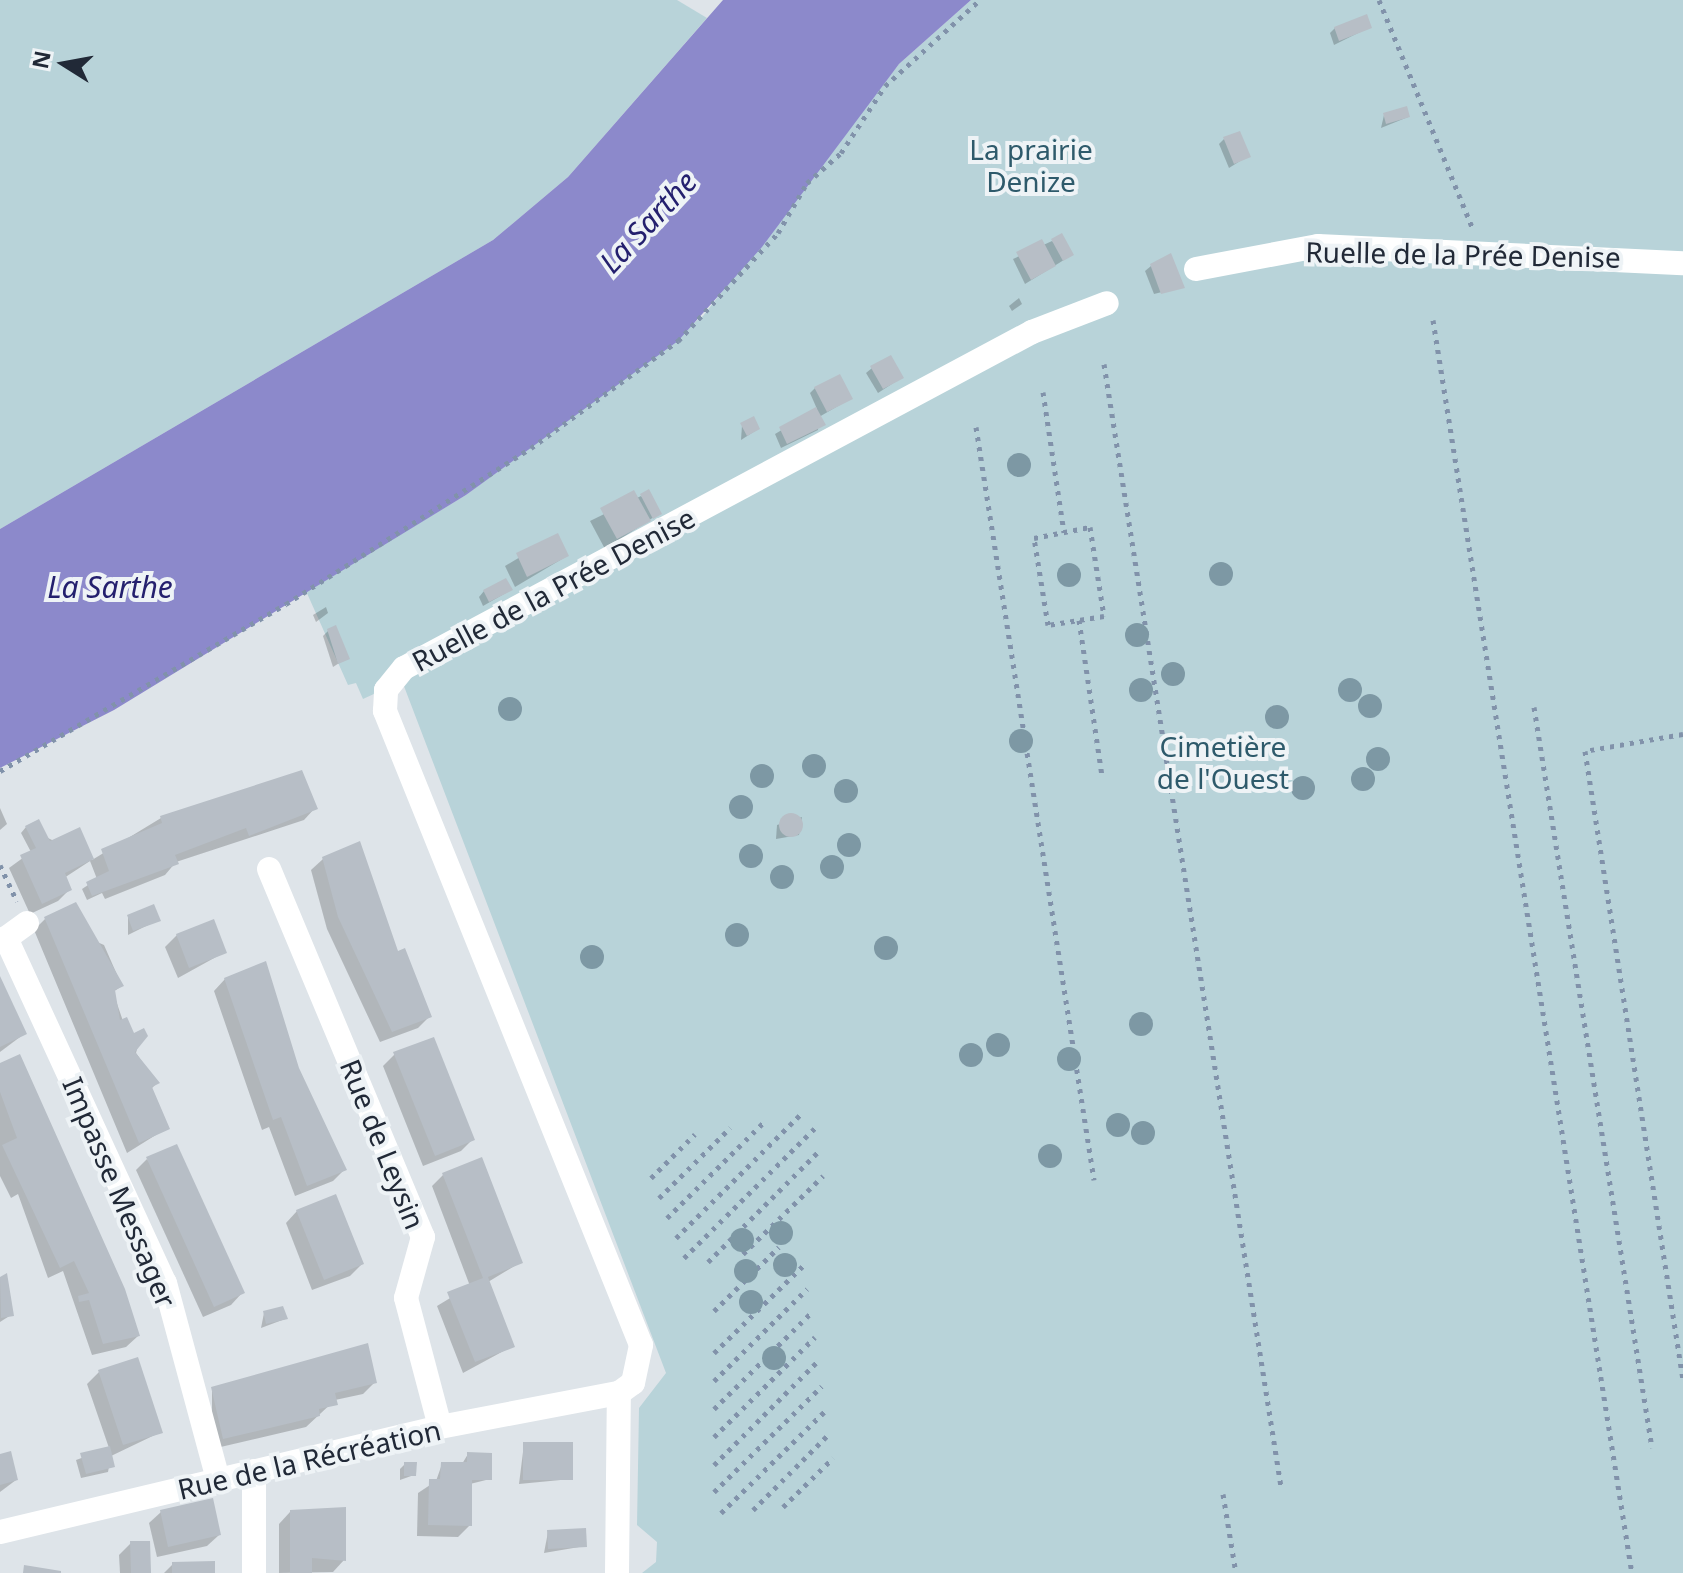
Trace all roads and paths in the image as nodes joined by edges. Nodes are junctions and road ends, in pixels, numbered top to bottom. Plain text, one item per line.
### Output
1 (980, 0) edge
2 (1379, 0) edge
3 (1482, 250) junction
4 (1683, 263) edge
5 (1196, 269) dead end
6 (1107, 303) dead end
7 (1433, 320) dead end
8 (1104, 364) dead end
9 (1043, 392) dead end
10 (976, 427) dead end
11 (1064, 532) junction
12 (1079, 620) junction
13 (1534, 707) dead end
14 (1683, 734) edge
15 (0, 771) edge
16 (1102, 775) dead end
17 (0, 865) edge
18 (269, 869) dead end
19 (27, 923) joint
20 (800, 1115) dead end
21 (764, 1122) dead end
22 (816, 1127) dead end
23 (730, 1128) dead end
24 (695, 1134) dead end
25 (819, 1151) dead end
26 (823, 1176) dead end
27 (651, 1178) dead end
28 (1094, 1180) dead end
29 (659, 1198) dead end
30 (667, 1218) dead end
31 (676, 1238) dead end
32 (779, 1247) dead end
33 (743, 1254) dead end
34 (684, 1258) dead end
35 (708, 1262) dead end
36 (804, 1265) dead end
37 (807, 1289) dead end
38 (714, 1311) dead end
39 (811, 1313) dead end
40 (815, 1337) dead end
41 (714, 1353) dead end
42 (818, 1361) dead end
43 (1683, 1380) edge
44 (714, 1381) dead end
45 (822, 1386) dead end
46 (619, 1393) junction
47 (714, 1409) dead end
48 (826, 1410) dead end
49 (440, 1427) junction
50 (829, 1434) dead end
51 (714, 1437) dead end
52 (1652, 1448) dead end
53 (833, 1458) dead end
54 (714, 1465) dead end
55 (254, 1471) junction
56 (218, 1480) junction
57 (1281, 1487) dead end
58 (714, 1492) dead end
59 (1223, 1494) dead end
60 (783, 1507) dead end
61 (753, 1510) dead end
62 (721, 1513) dead end
63 (0, 1532) edge
64 (254, 1573) edge
65 (617, 1573) edge
66 (1236, 1573) edge
67 (1632, 1573) edge

1 - 15 path
2 - 3 path
3 - 4 street, Ruelle de la Prée Denise
3 - 5 street, Ruelle de la Prée Denise
6 - 46 street, Ruelle de la Prée Denise
7 - 67 path
8 - 57 path
9 - 11 path
10 - 28 path
11 - 12 path
11 - 12 path
12 - 16 path
13 - 52 path
14 - 43 path
17 - 19 path
18 - 49 street, Rue de Leysin
19 - 56 street, Impasse Messager
20 - 31 path
21 - 30 path
22 - 34 path
23 - 29 path
24 - 27 path
25 - 35 path
26 - 33 path
32 - 38 path
36 - 41 path
37 - 44 path
39 - 47 path
40 - 51 path
42 - 54 path
45 - 58 path
46 - 49 street, Rue de la Récréation
46 - 65 street
48 - 62 path
49 - 55 street, Rue de la Récréation
50 - 61 path
53 - 60 path
55 - 56 street, Rue de la Récréation
55 - 64 street
56 - 63 street, Rue de la Récréation
59 - 66 path

